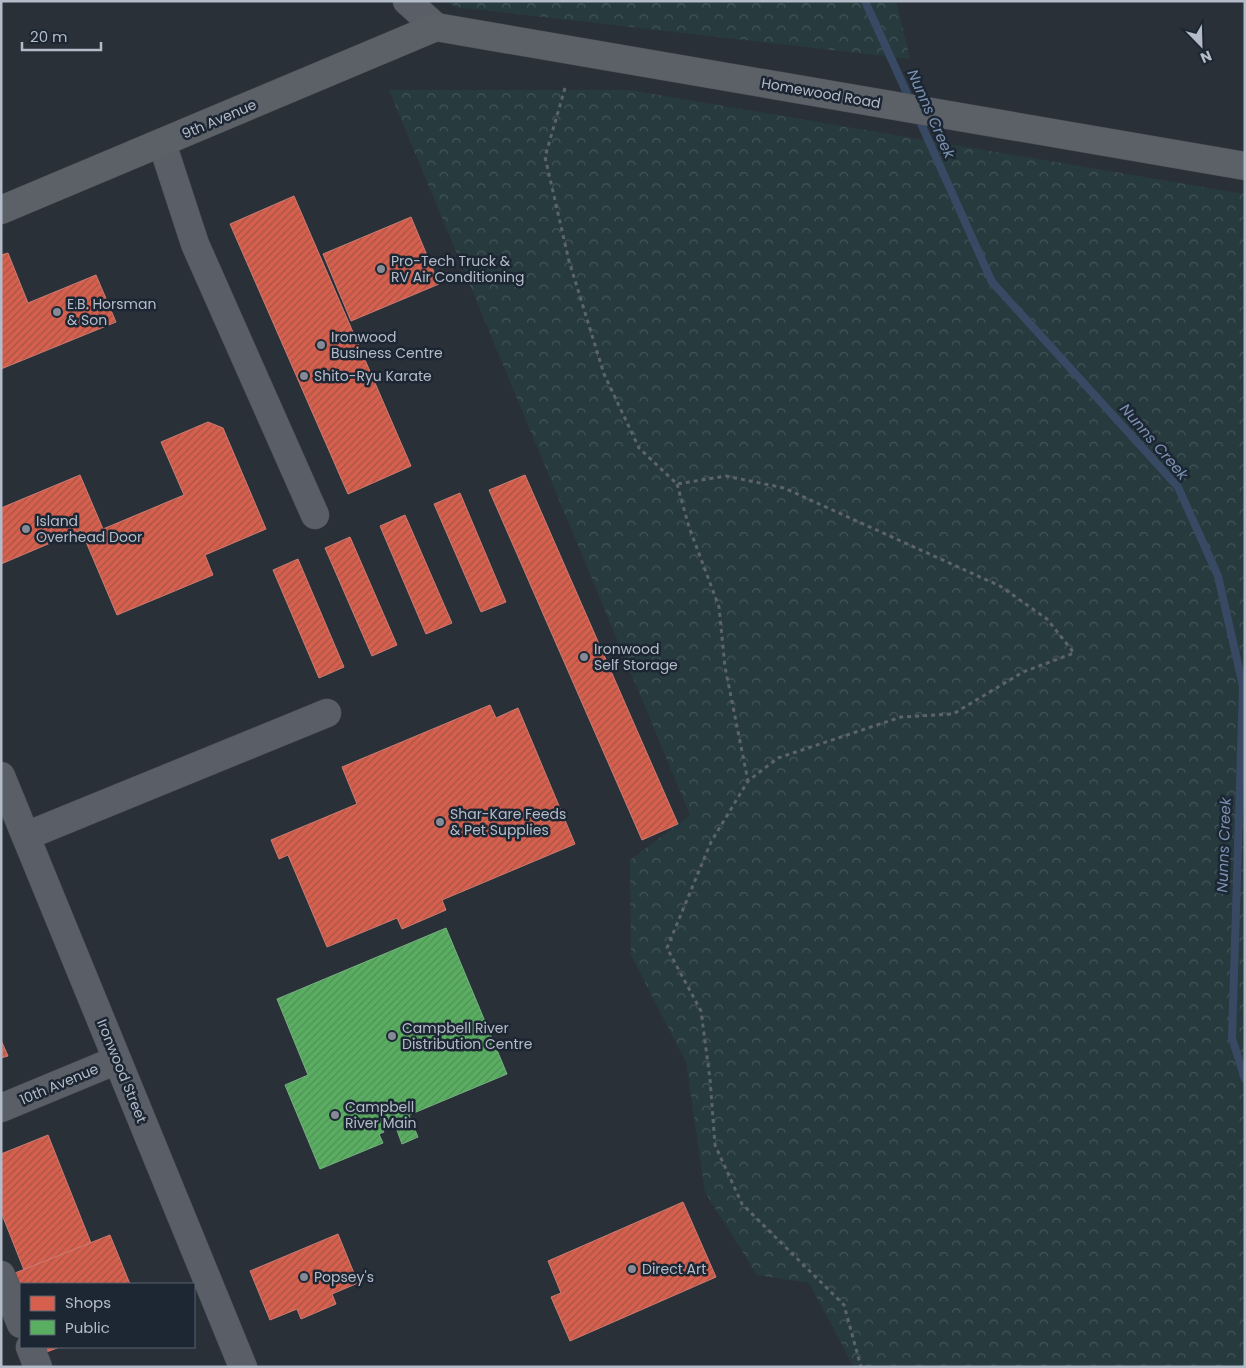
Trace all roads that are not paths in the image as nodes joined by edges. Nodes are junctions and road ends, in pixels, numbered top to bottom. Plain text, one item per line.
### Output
1 (408, 1) edge
2 (436, 28) junction
3 (162, 143) junction
4 (1245, 166) edge
5 (1, 210) edge
6 (315, 515) dead end
7 (327, 713) dead end
8 (1, 776) edge
9 (26, 836) junction
10 (117, 1060) junction
11 (1, 1108) edge
12 (1, 1275) edge
13 (20, 1322) edge
14 (30, 1348) edge
15 (38, 1367) edge
16 (243, 1367) edge

1 - 2 street
2 - 3 main road, 9th Avenue
2 - 4 main road, Homewood Road
3 - 5 main road, 9th Avenue
3 - 6 street
7 - 9 street
8 - 9 street, Ironwood Street
9 - 10 street, Ironwood Street
10 - 11 street, 10th Avenue
10 - 16 street, Ironwood Street
12 - 13 street
14 - 15 street

